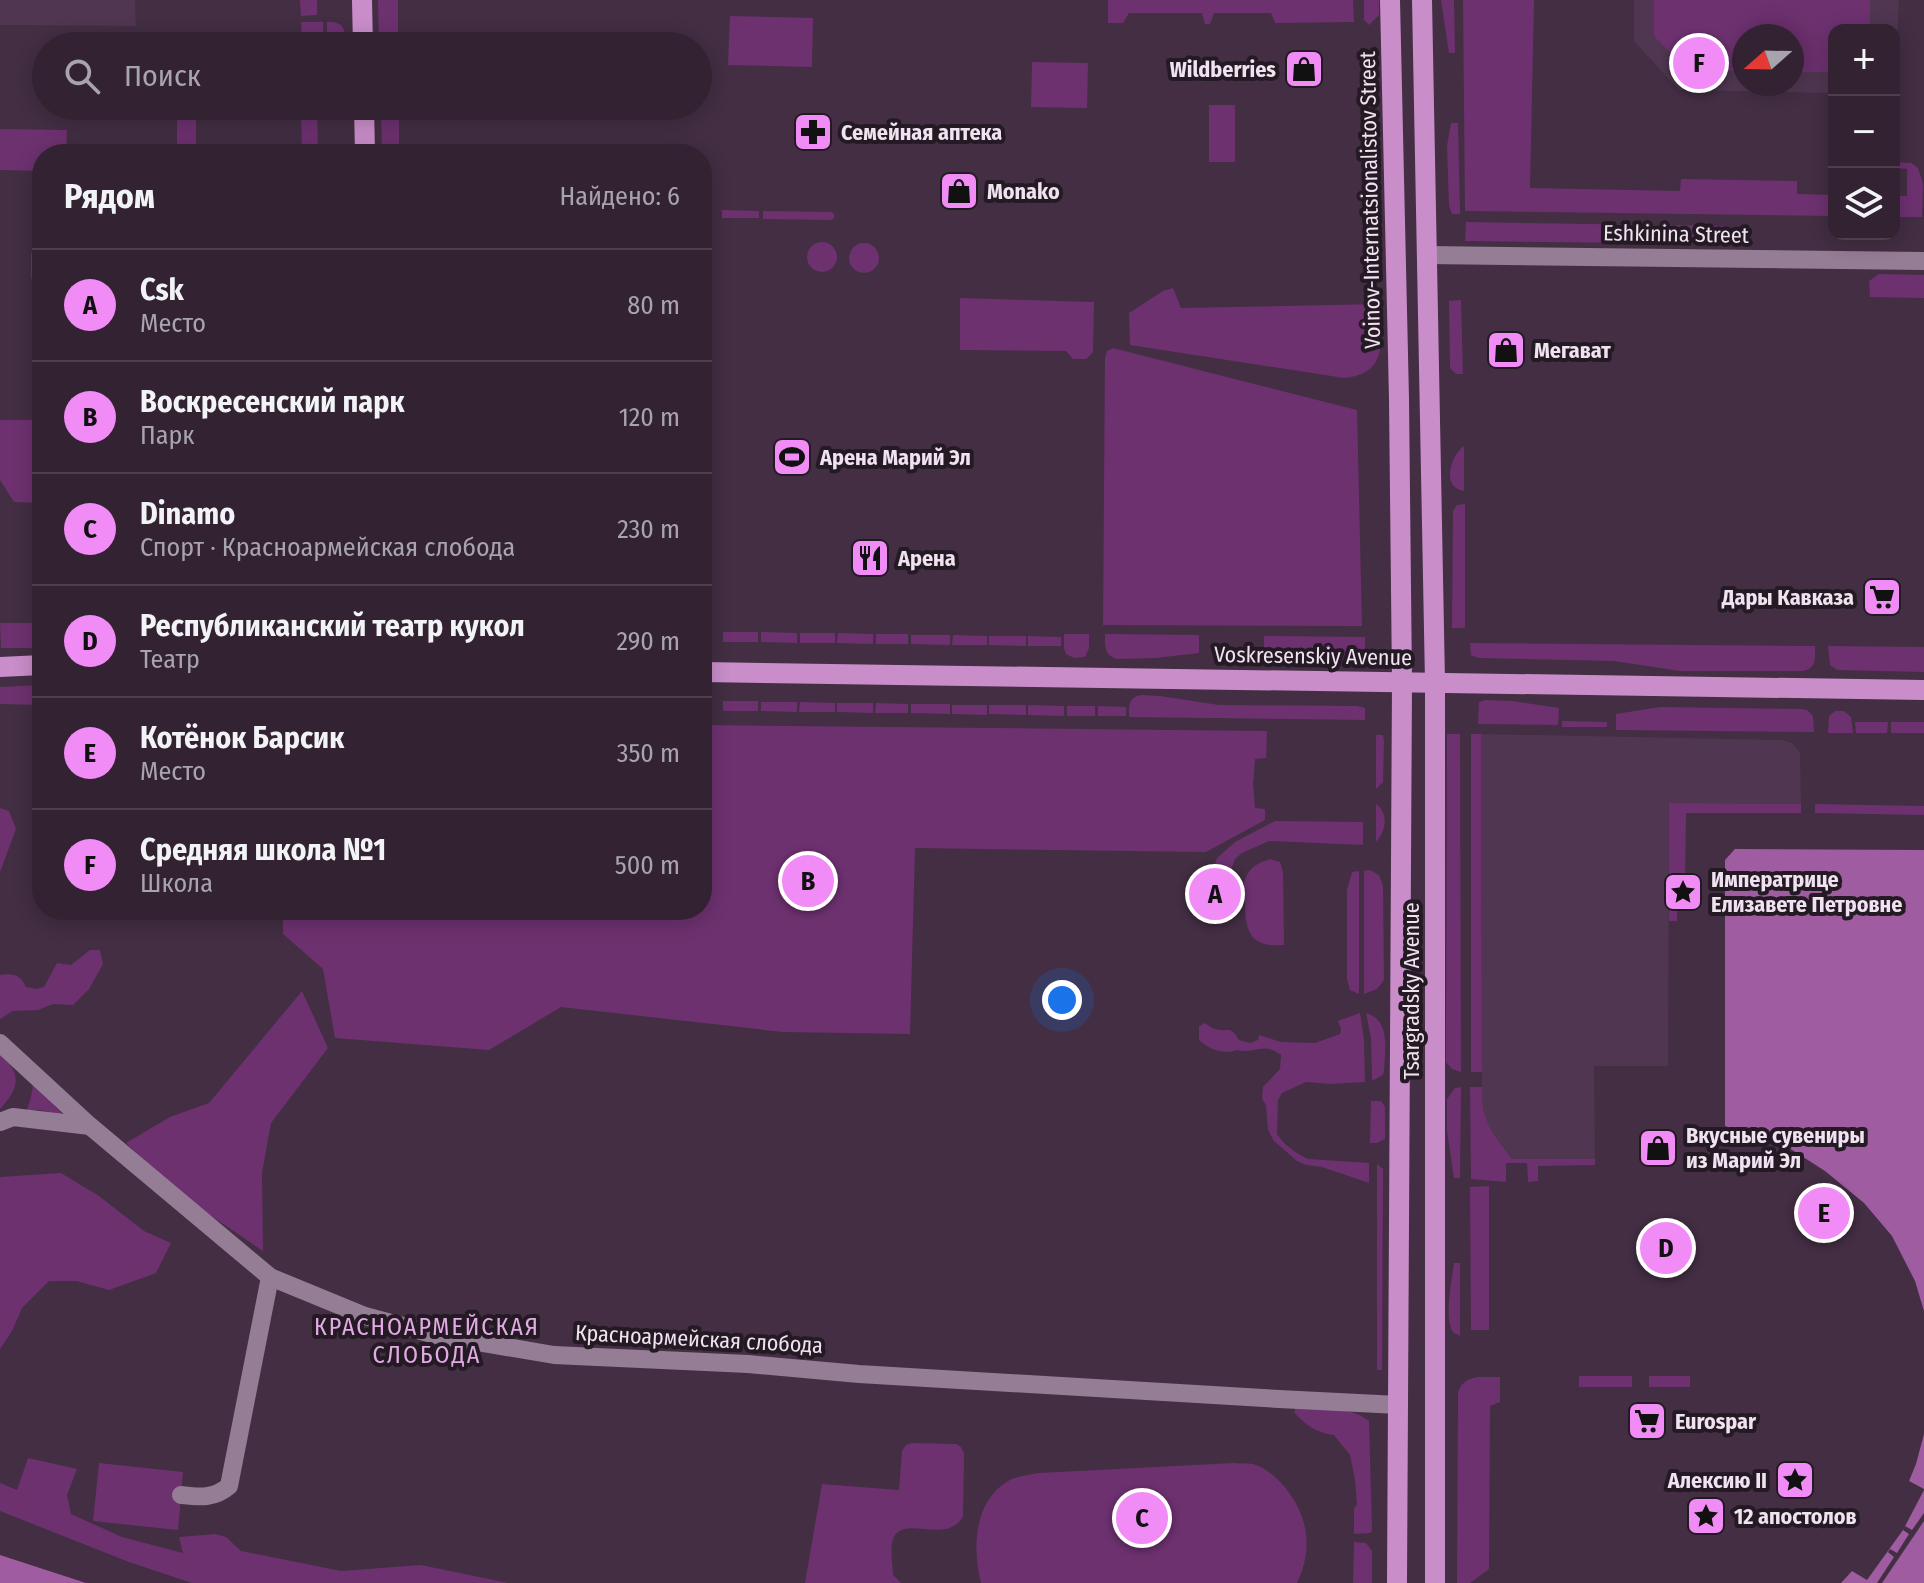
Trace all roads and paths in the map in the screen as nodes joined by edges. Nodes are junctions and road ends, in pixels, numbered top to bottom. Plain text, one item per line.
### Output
1 (362, 0) edge
2 (1390, 0) edge
3 (1422, 0) edge
4 (363, 32) edge
5 (364, 120) edge
6 (365, 144) edge
7 (1427, 255) junction
8 (1924, 261) edge
9 (1399, 399) joint
10 (32, 665) edge
11 (0, 667) edge
12 (712, 672) edge
13 (1402, 682) junction
14 (1435, 682) junction
15 (1924, 690) edge
16 (0, 1043) edge
17 (0, 1122) edge
18 (90, 1126) junction
19 (270, 1277) junction
20 (1398, 1405) junction
21 (181, 1495) dead end
22 (1397, 1583) edge
23 (1435, 1583) edge

1 - 4 main road
2 - 9 main road, Voinov-Internatsionalistov Street
3 - 7 main road
5 - 6 main road
7 - 8 street, Eshkinina Street
7 - 14 main road, Tsargradsky Avenue
9 - 13 main road, Tsargradsky Avenue
10 - 11 main road
12 - 13 main road, Voskresenskiy Avenue
13 - 14 main road, Voskresenskiy Avenue
13 - 20 main road, Tsargradsky Avenue
14 - 15 main road, Voskresenskiy Avenue
14 - 23 main road, Tsargradsky Avenue
16 - 18 street, Красноармейская слобода
17 - 18 street
18 - 19 street, Красноармейская слобода
19 - 20 street, Красноармейская слобода
19 - 21 street
20 - 22 main road, Tsargradsky Avenue

